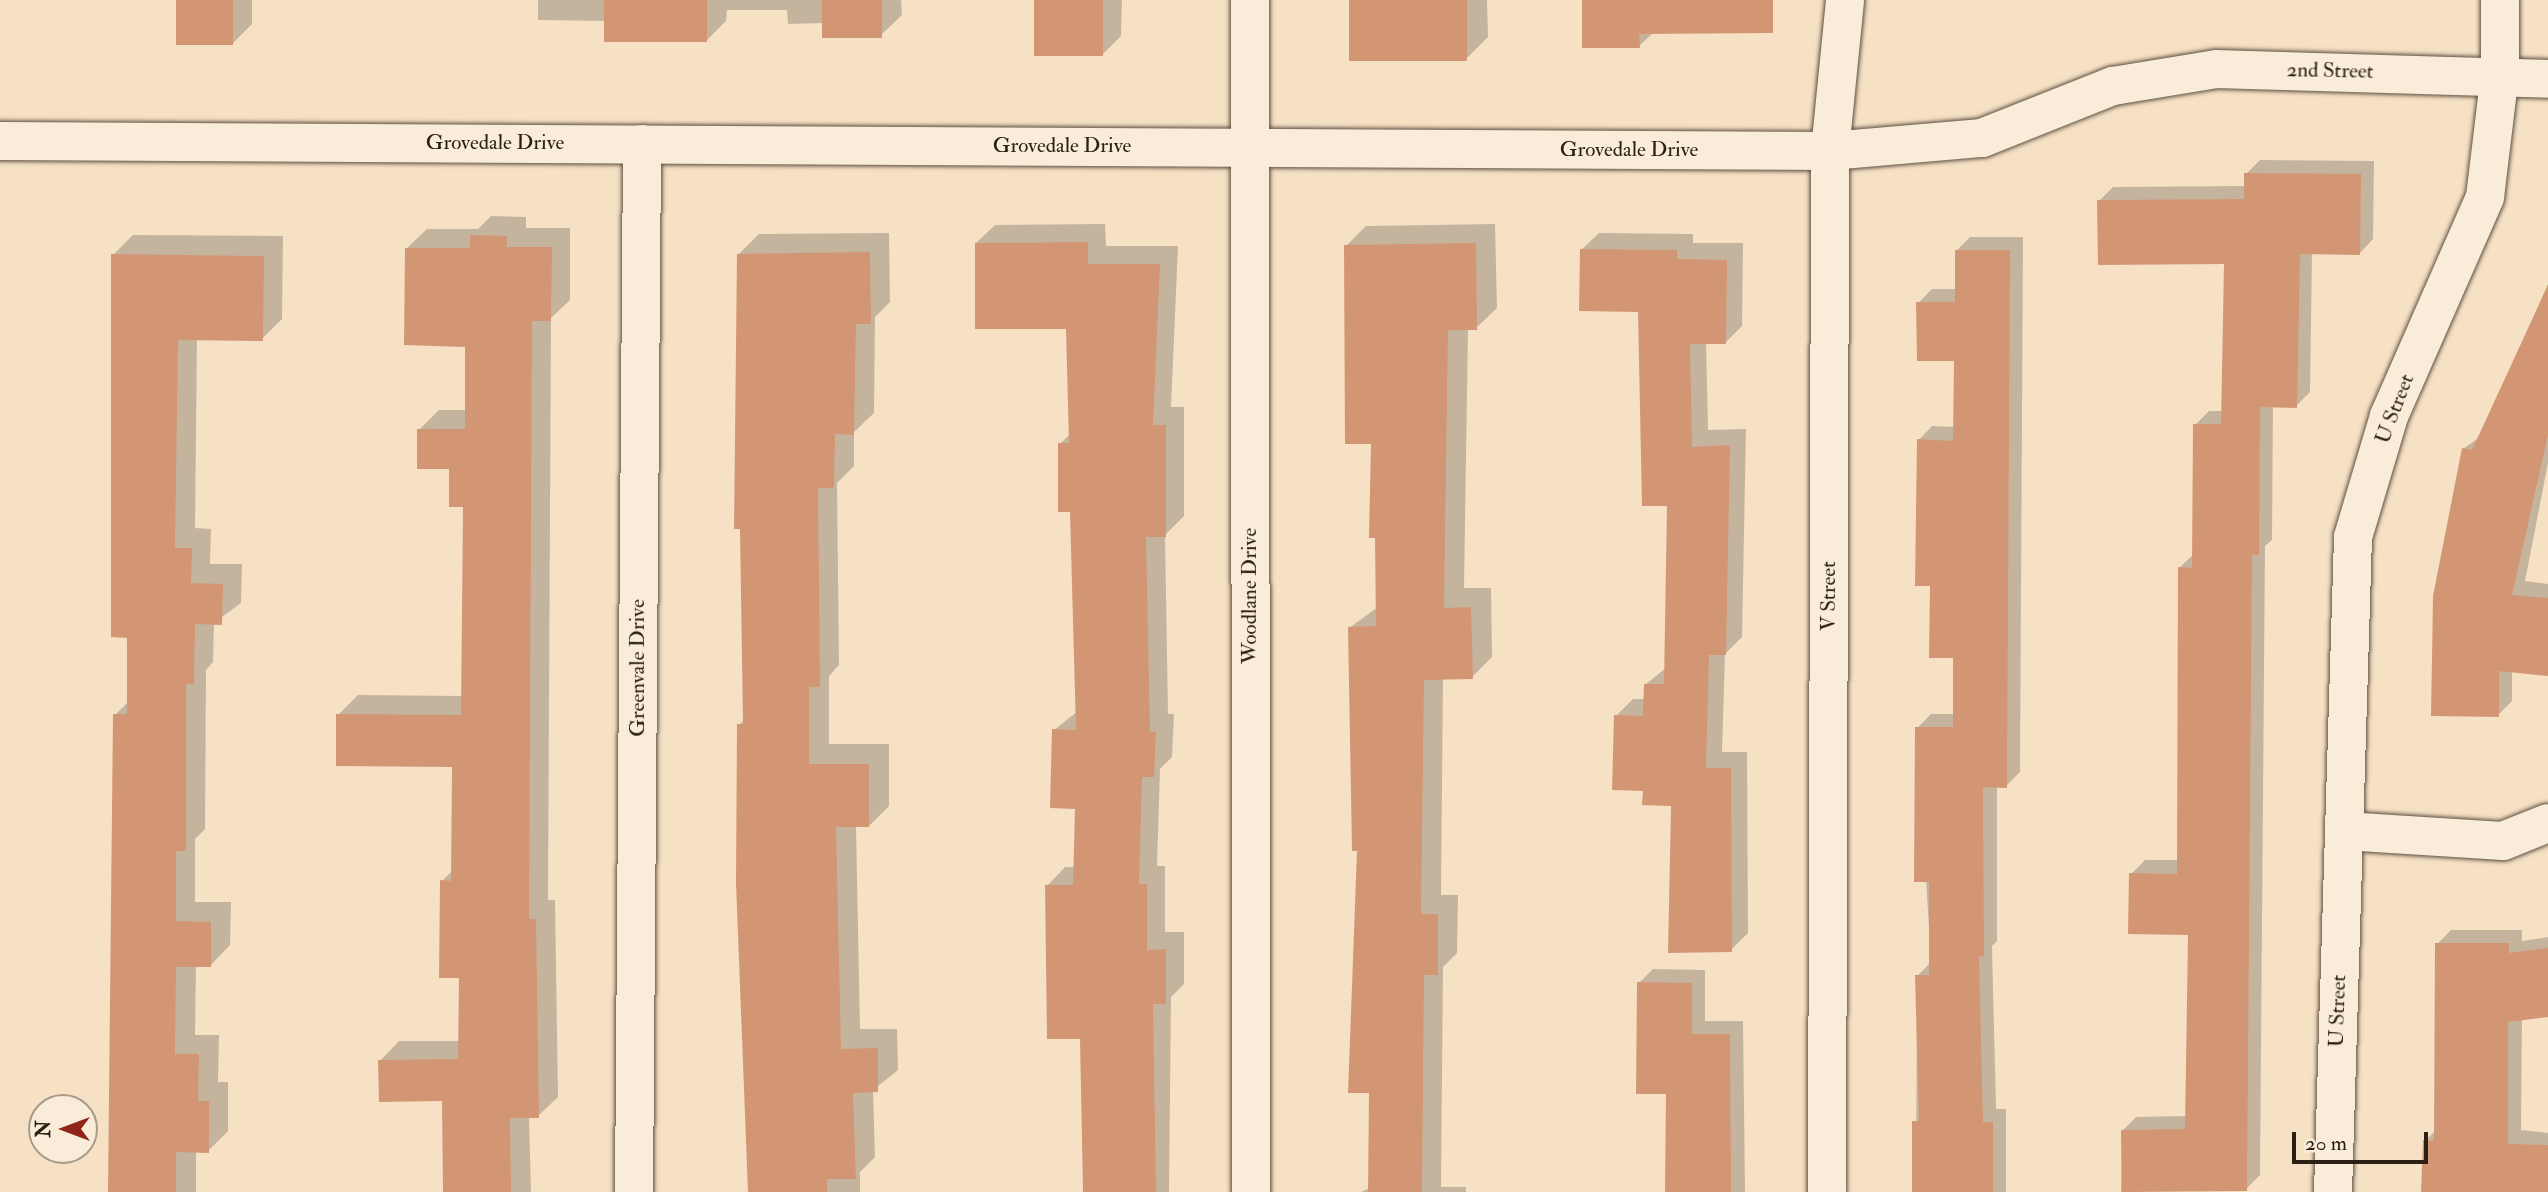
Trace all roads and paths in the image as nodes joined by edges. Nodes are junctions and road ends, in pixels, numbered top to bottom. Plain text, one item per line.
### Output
1 (1250, 0) edge
2 (1844, 0) edge
3 (2500, 0) edge
4 (2500, 73) junction
5 (2548, 79) edge
6 (2113, 86) joint
7 (0, 141) edge
8 (642, 144) junction
9 (1250, 147) junction
10 (1830, 151) junction
11 (2548, 823) edge
12 (2344, 831) junction
13 (634, 1192) edge
14 (1251, 1192) edge
15 (1827, 1192) edge
16 (2333, 1192) edge

1 - 9 street, Woodlane Drive
2 - 10 street, V Street
3 - 4 street, U Street
4 - 5 street, 2nd Street
4 - 6 street, 2nd Street
4 - 12 street, U Street
6 - 10 street, Grovedale Drive
7 - 8 street, Grovedale Drive
8 - 9 street, Grovedale Drive
8 - 13 street, Greenvale Drive
9 - 10 street, Grovedale Drive
9 - 14 street, Woodlane Drive
10 - 15 street, V Street
11 - 12 street
12 - 16 street, U Street

